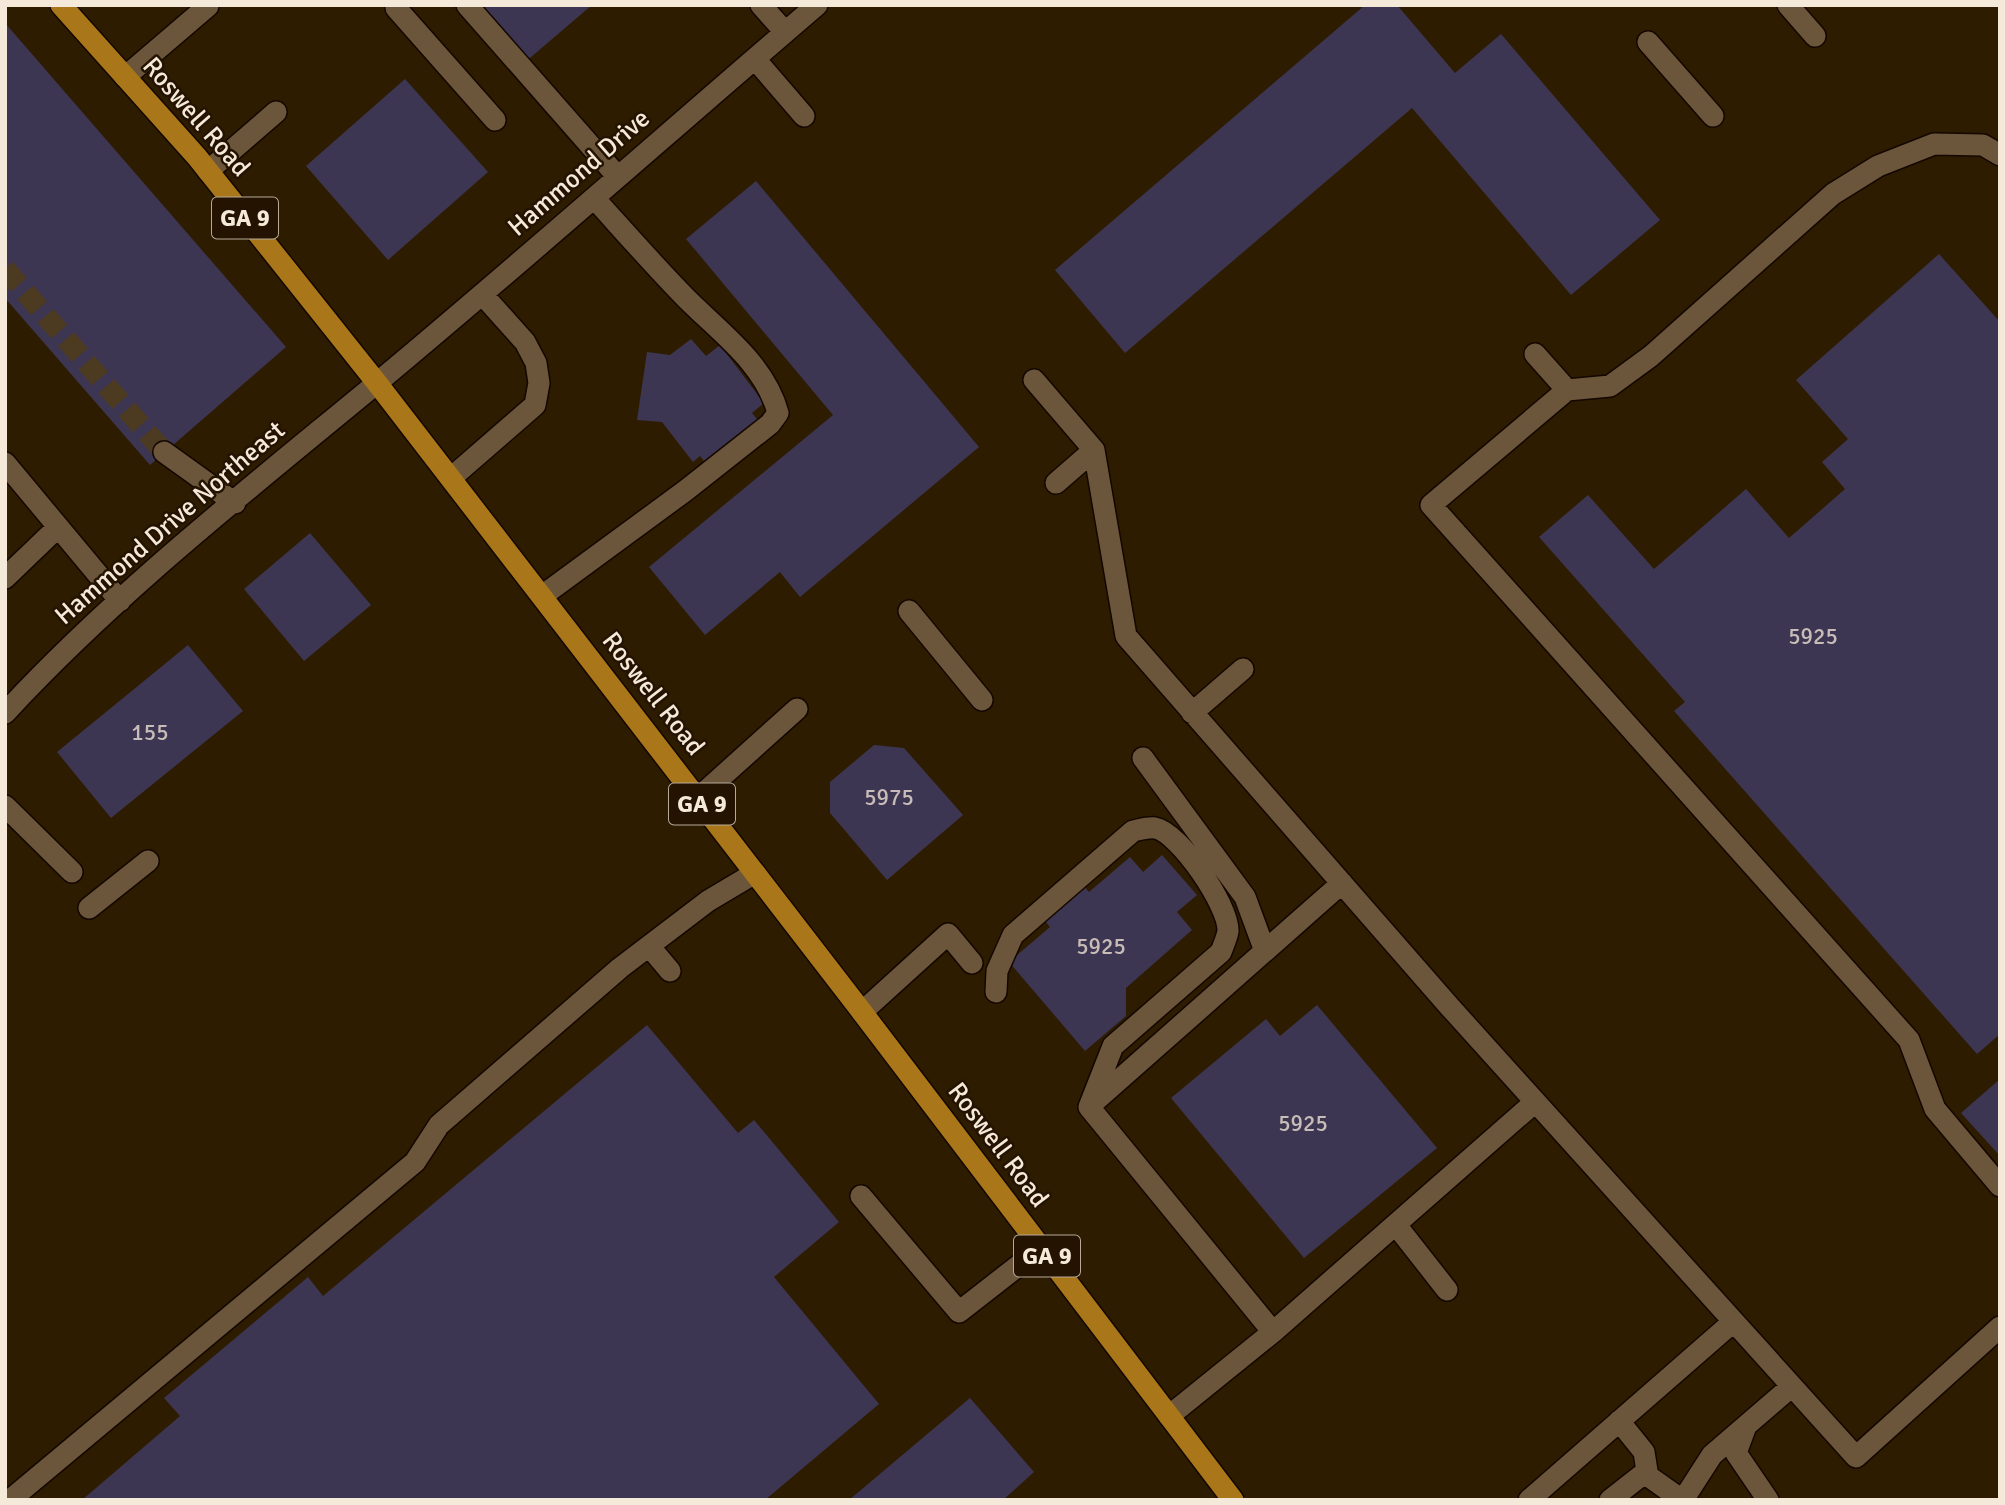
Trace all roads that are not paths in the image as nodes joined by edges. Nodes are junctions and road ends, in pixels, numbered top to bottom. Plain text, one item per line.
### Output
1 (61, 5) edge
2 (467, 5) edge
3 (761, 5) edge
4 (817, 5) edge
5 (1788, 5) edge
6 (208, 6) edge
7 (396, 8) dead end
8 (785, 32) junction
9 (1815, 36) dead end
10 (1648, 42) dead end
11 (755, 59) junction
12 (125, 77) junction
13 (276, 112) dead end
14 (804, 116) dead end
15 (1713, 116) dead end
16 (495, 120) dead end
17 (2000, 155) edge
18 (208, 171) junction
19 (618, 177) junction
20 (594, 198) junction
21 (482, 294) junction
22 (1535, 354) dead end
23 (1034, 380) dead end
24 (377, 383) junction
25 (1567, 390) junction
26 (1094, 450) junction
27 (164, 452) tunnel mouth
28 (5, 463) edge
29 (452, 478) junction
30 (1056, 483) dead end
31 (235, 503) junction
32 (58, 527) junction
33 (5, 578) edge
34 (542, 596) junction
35 (120, 601) junction
36 (909, 611) dead end
37 (1243, 669) dead end
38 (982, 700) dead end
39 (797, 709) dead end
40 (5, 713) edge
41 (1192, 713) junction
42 (1143, 758) dead end
43 (698, 798) junction
44 (5, 806) edge
45 (149, 861) dead end
46 (72, 872) dead end
47 (755, 873) junction
48 (1342, 883) junction
49 (89, 908) dead end
50 (649, 946) junction
51 (1265, 951) junction
52 (972, 963) dead end
53 (670, 971) dead end
54 (996, 992) dead end
55 (862, 1012) junction
56 (1535, 1102) junction
57 (1089, 1107) junction
58 (2000, 1186) edge
59 (861, 1196) dead end
60 (1396, 1225) junction
61 (1041, 1248) junction
62 (1447, 1290) dead end
63 (1733, 1322) junction
64 (2000, 1327) edge
65 (1273, 1332) junction
66 (1792, 1386) junction
67 (1169, 1416) junction
68 (1619, 1421) junction
69 (1746, 1424) junction
70 (1644, 1473) junction
71 (10, 1500) edge
72 (1233, 1500) edge
73 (1529, 1500) edge
74 (1610, 1500) edge
75 (1683, 1500) edge
76 (1768, 1500) edge

1 - 12 main road, Roswell Road / GA 9
2 - 19 street
3 - 8 street
4 - 8 street, Hammond Drive
5 - 9 street
6 - 12 street
7 - 16 street
8 - 11 street, Hammond Drive
10 - 15 street
11 - 14 street
11 - 19 street, Hammond Drive
12 - 18 main road, Roswell Road / GA 9
13 - 18 street
17 - 25 street
18 - 24 main road, Roswell Road / GA 9
19 - 20 street, Hammond Drive
20 - 21 street, Hammond Drive
20 - 34 street
21 - 24 street, Hammond Drive
21 - 29 street
22 - 25 street
23 - 26 street
24 - 29 main road, Roswell Road / GA 9
24 - 31 street, Hammond Drive Northeast
25 - 58 street
26 - 30 street
26 - 41 street
27 - 31 street
28 - 32 street
29 - 34 main road, Roswell Road / GA 9
31 - 35 street, Hammond Drive Northeast
32 - 33 street
32 - 35 street
34 - 43 main road, Roswell Road / GA 9
35 - 40 street, Hammond Drive Northeast
36 - 38 street
37 - 41 street
39 - 43 street
41 - 48 street
42 - 51 street
43 - 47 main road, Roswell Road / GA 9
44 - 46 street
45 - 49 street
47 - 50 street
47 - 55 main road, Roswell Road / GA 9
48 - 51 street
48 - 56 street
50 - 53 street
50 - 71 street
51 - 57 street
52 - 55 street
54 - 57 street
55 - 61 main road, Roswell Road / GA 9
56 - 60 street
56 - 63 street
57 - 65 street
59 - 61 street
60 - 62 street
60 - 65 street
61 - 67 main road, Roswell Road / GA 9
63 - 66 street
63 - 68 street
64 - 66 street
65 - 67 street
66 - 69 street
67 - 72 main road, Roswell Road / GA 9
68 - 70 street
68 - 73 street
69 - 75 street
69 - 76 street
70 - 74 street
70 - 75 street

